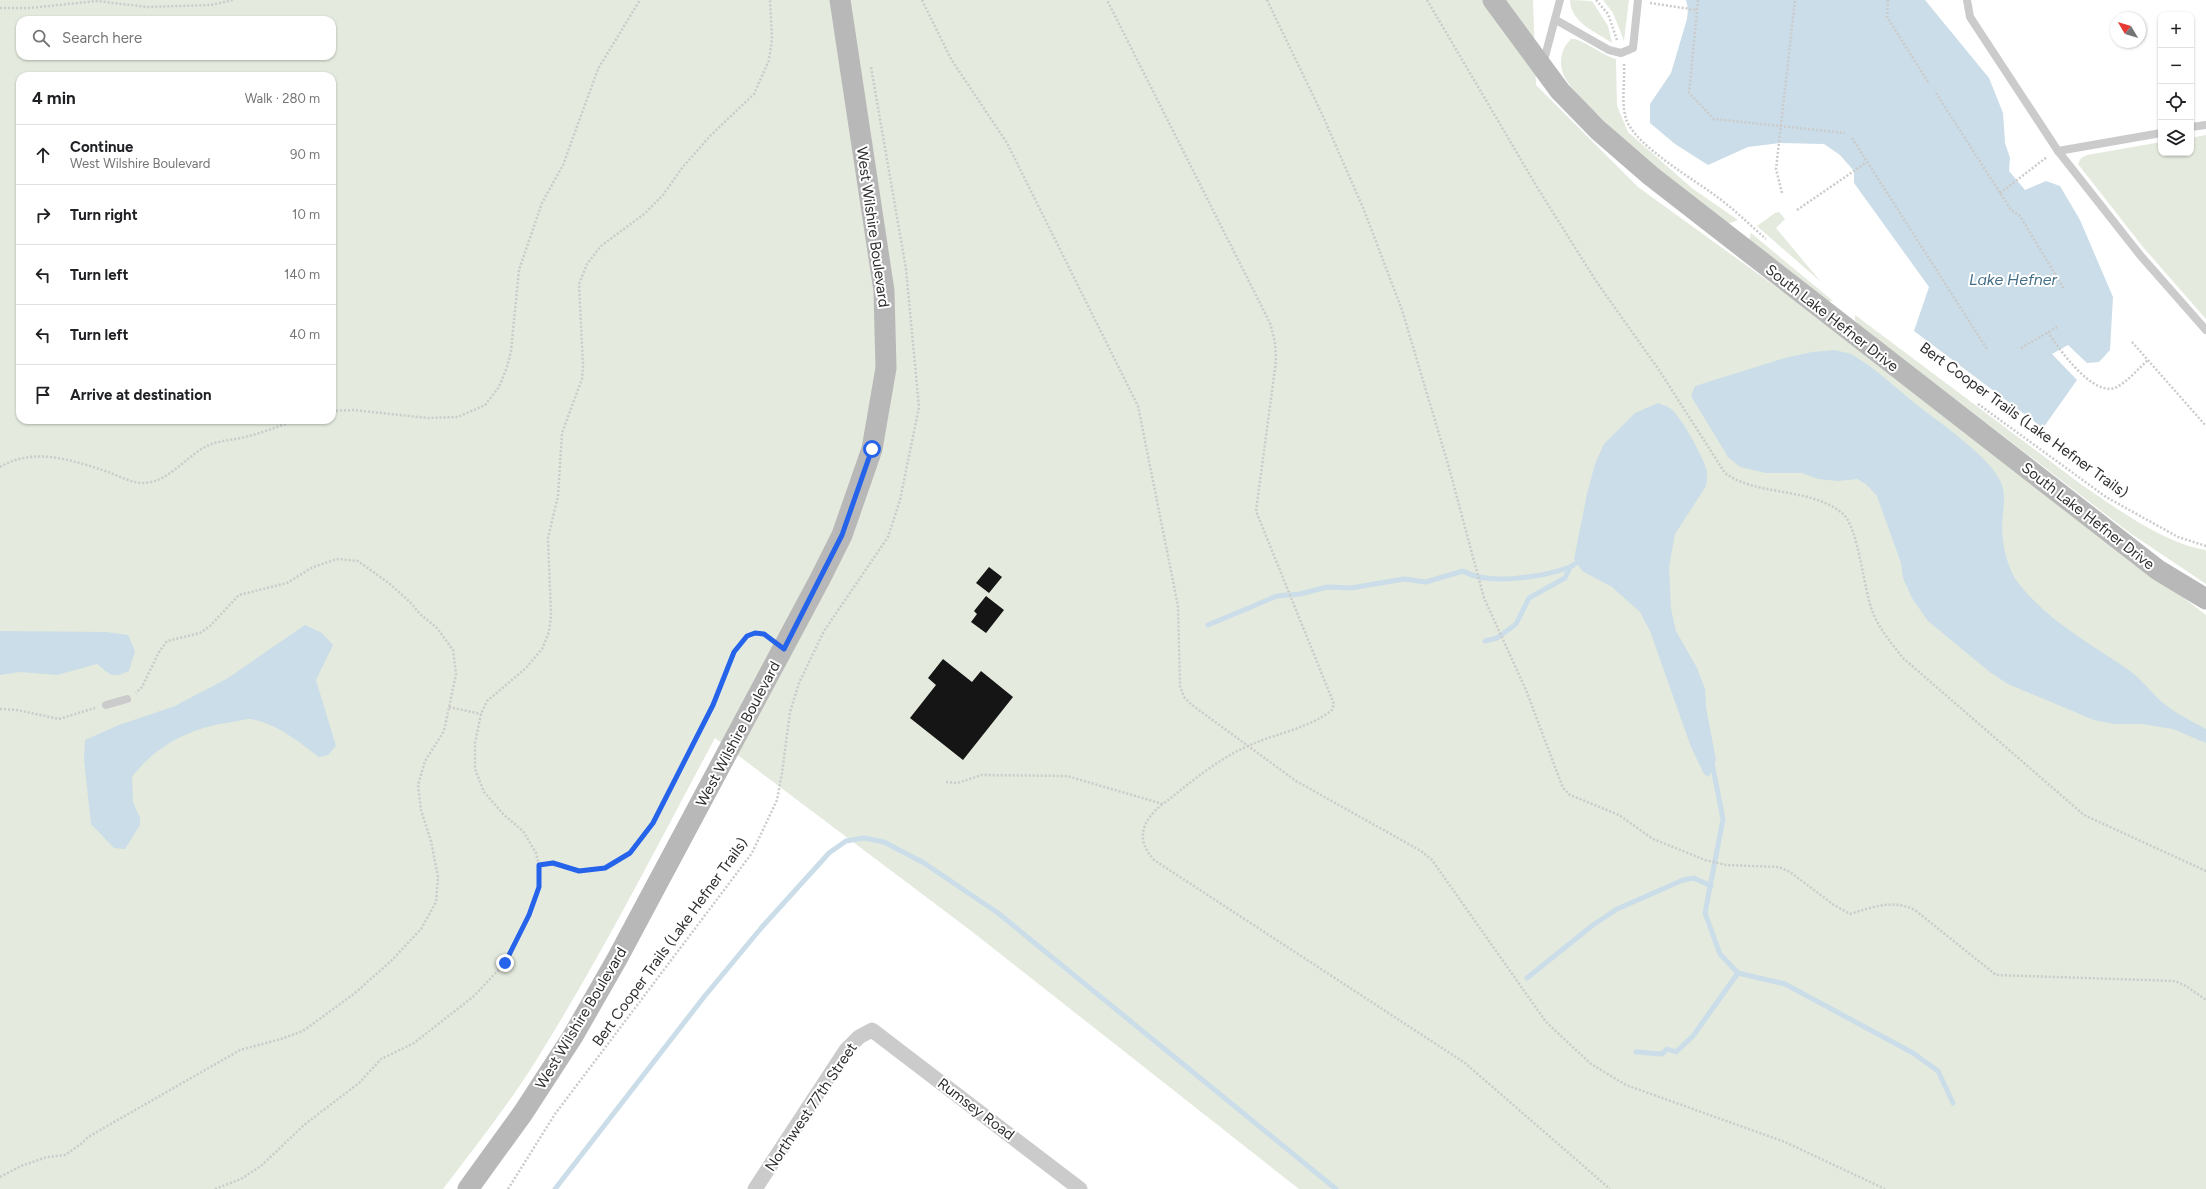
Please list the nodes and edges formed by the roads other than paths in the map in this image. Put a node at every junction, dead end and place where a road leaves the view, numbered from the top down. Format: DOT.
graph roads {
  1 [pos="840,0"];
  2 [pos="1493,0"];
  3 [pos="1560,0"];
  4 [pos="1638,0"];
  5 [pos="1967,0"];
  6 [pos="1556,20"];
  7 [pos="1542,68"];
  8 [pos="2206,125"];
  9 [pos="2194,127"];
  10 [pos="2158,134"];
  11 [pos="2058,151"];
  12 [pos="2206,330"];
  13 [pos="2206,599"];
  14 [pos="127,699"];
  15 [pos="106,705"];
  16 [pos="872,1030"];
  17 [pos="468,1189"];
  18 [pos="755,1189"];
  19 [pos="1080,1189"];
  1 -- 17 [label="street, West Wilshire Boulevard"];
  2 -- 7 [label="street, South Lake Hefner Drive"];
  3 -- 6 [label="lane"];
  4 -- 6 [label="lane"];
  5 -- 11 [label="lane"];
  6 -- 7 [label="lane"];
  7 -- 13 [label="street, South Lake Hefner Drive"];
  8 -- 9 [label="lane"];
  10 -- 11 [label="lane"];
  11 -- 12 [label="lane"];
  14 -- 15 [label="lane"];
  16 -- 18 [label="street, Northwest 77th Street"];
  16 -- 19 [label="street, Rumsey Road"];
}
